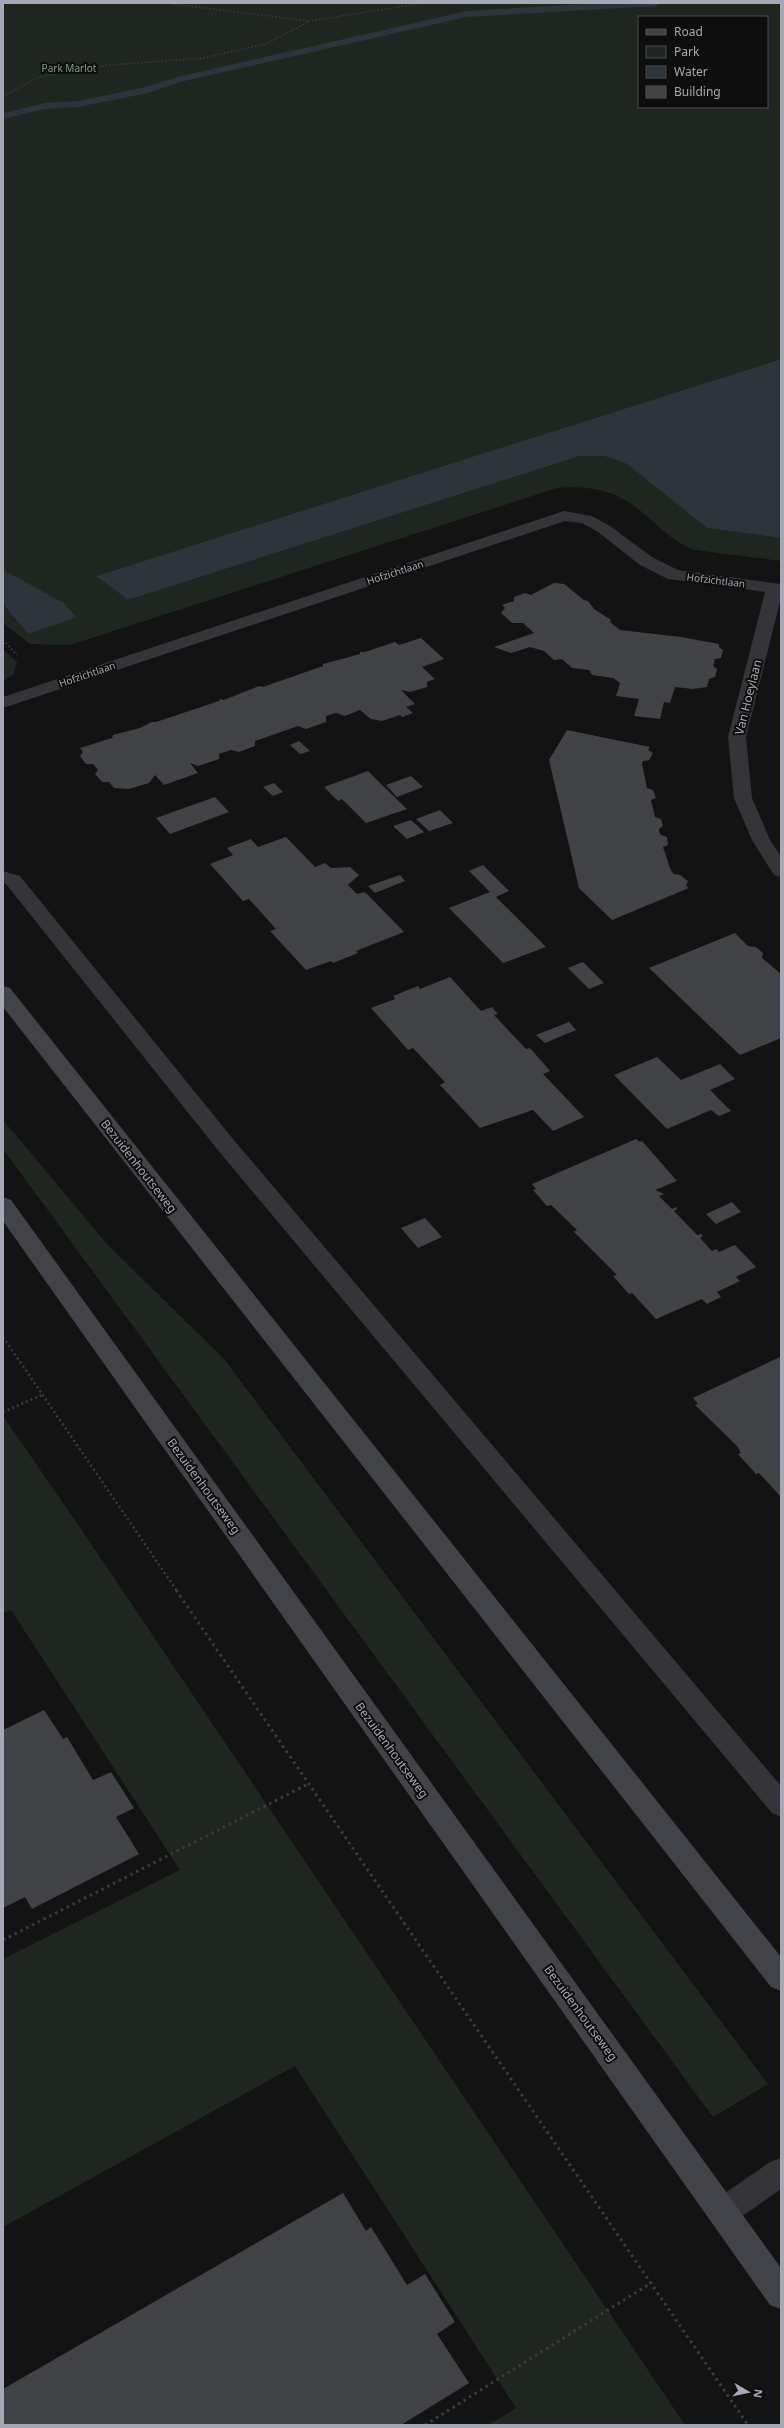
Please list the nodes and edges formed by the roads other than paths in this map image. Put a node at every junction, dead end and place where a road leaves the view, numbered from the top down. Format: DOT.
graph roads {
  1 [pos="778,588"];
  2 [pos="3,703"];
  3 [pos="781,871"];
  4 [pos="3,877"];
  5 [pos="3,993"];
  6 [pos="3,1205"];
  7 [pos="781,1806"];
  8 [pos="781,1978"];
  9 [pos="781,2172"];
  10 [pos="723,2212"];
  11 [pos="781,2294"];
  1 -- 2 [label="street, Hofzichtlaan"];
  1 -- 3 [label="street, Van Hoeylaan"];
  4 -- 7 [label="street"];
  5 -- 8 [label="main road, Bezuidenhoutseweg"];
  6 -- 10 [label="main road, Bezuidenhoutseweg"];
  9 -- 10 [label="street"];
  10 -- 11 [label="main road, Bezuidenhoutseweg"];
}
